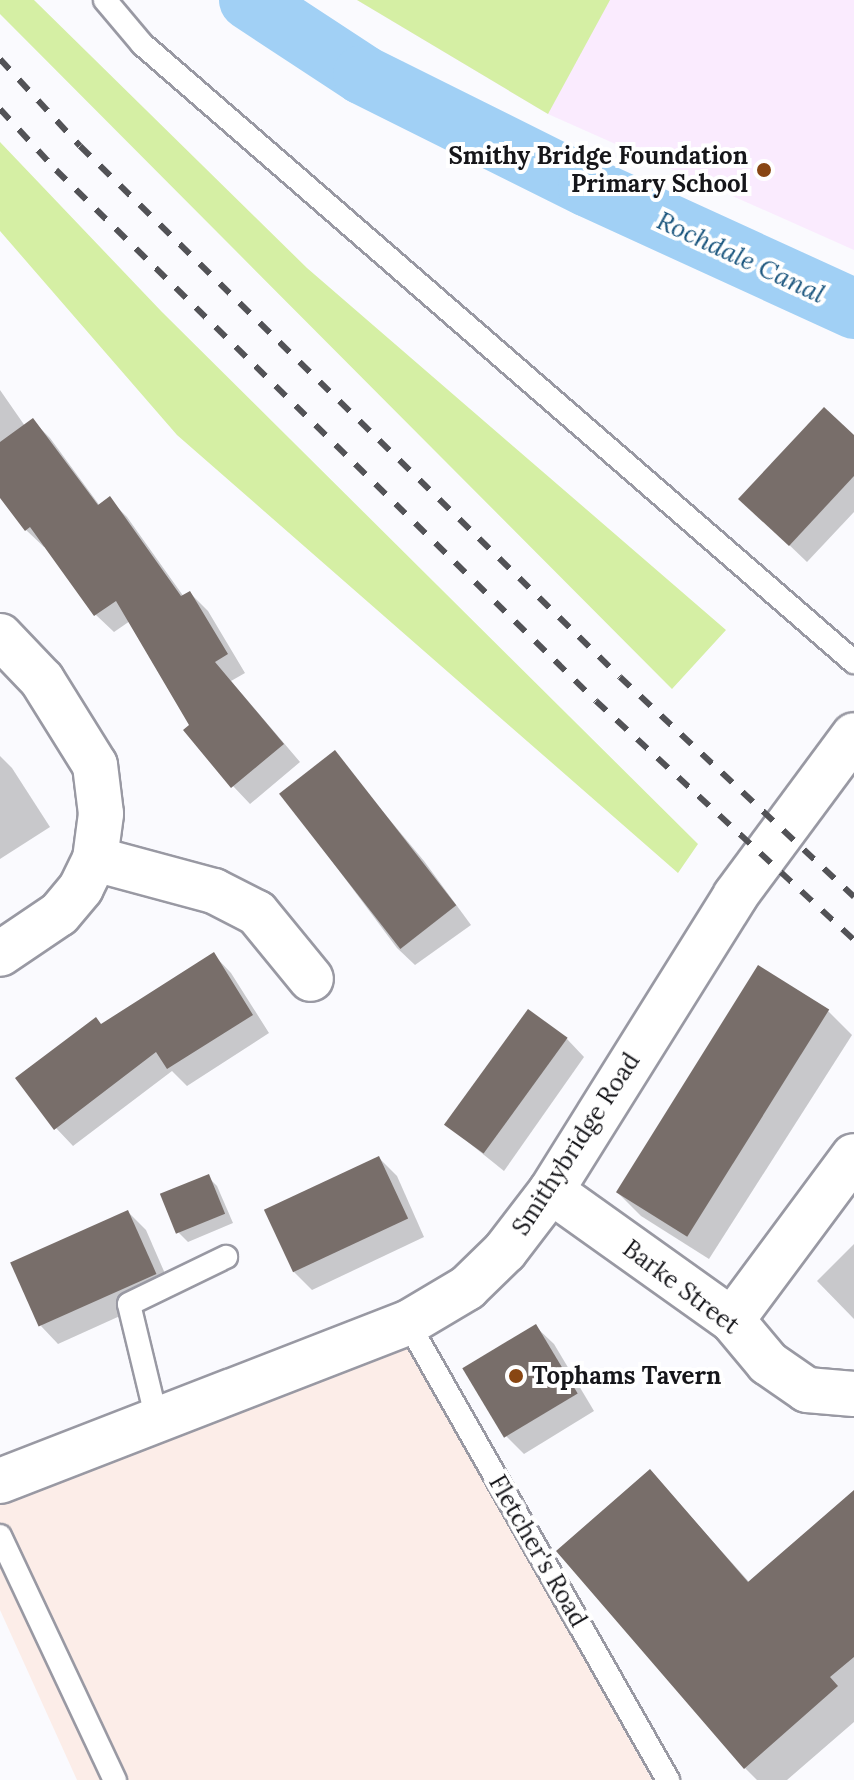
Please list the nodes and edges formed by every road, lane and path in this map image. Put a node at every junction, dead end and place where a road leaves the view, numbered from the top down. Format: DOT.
graph roads {
  1 [pos="105,0"];
  2 [pos="0,636"];
  3 [pos="854,662"];
  4 [pos="854,735"];
  5 [pos="95,859"];
  6 [pos="0,954"];
  7 [pos="311,979"];
  8 [pos="854,1156"];
  9 [pos="551,1191"];
  10 [pos="226,1257"];
  11 [pos="732,1320"];
  12 [pos="408,1323"];
  13 [pos="854,1394"];
  14 [pos="157,1420"];
  15 [pos="0,1481"];
  16 [pos="0,1536"];
  17 [pos="115,1780"];
  18 [pos="668,1780"];
  1 -- 3 [label="lane"];
  2 -- 5 [label="street"];
  4 -- 9 [label="street, Smithybridge Road"];
  5 -- 6 [label="street"];
  5 -- 7 [label="street"];
  8 -- 11 [label="street"];
  9 -- 11 [label="street, Barke Street"];
  9 -- 12 [label="street, Smithybridge Road"];
  10 -- 14 [label="lane"];
  11 -- 13 [label="street, Barke Street"];
  12 -- 14 [label="street, Smithybridge Road"];
  12 -- 18 [label="lane, Fletcher's Road"];
  14 -- 15 [label="street, Smithybridge Road"];
  16 -- 17 [label="lane"];
}
